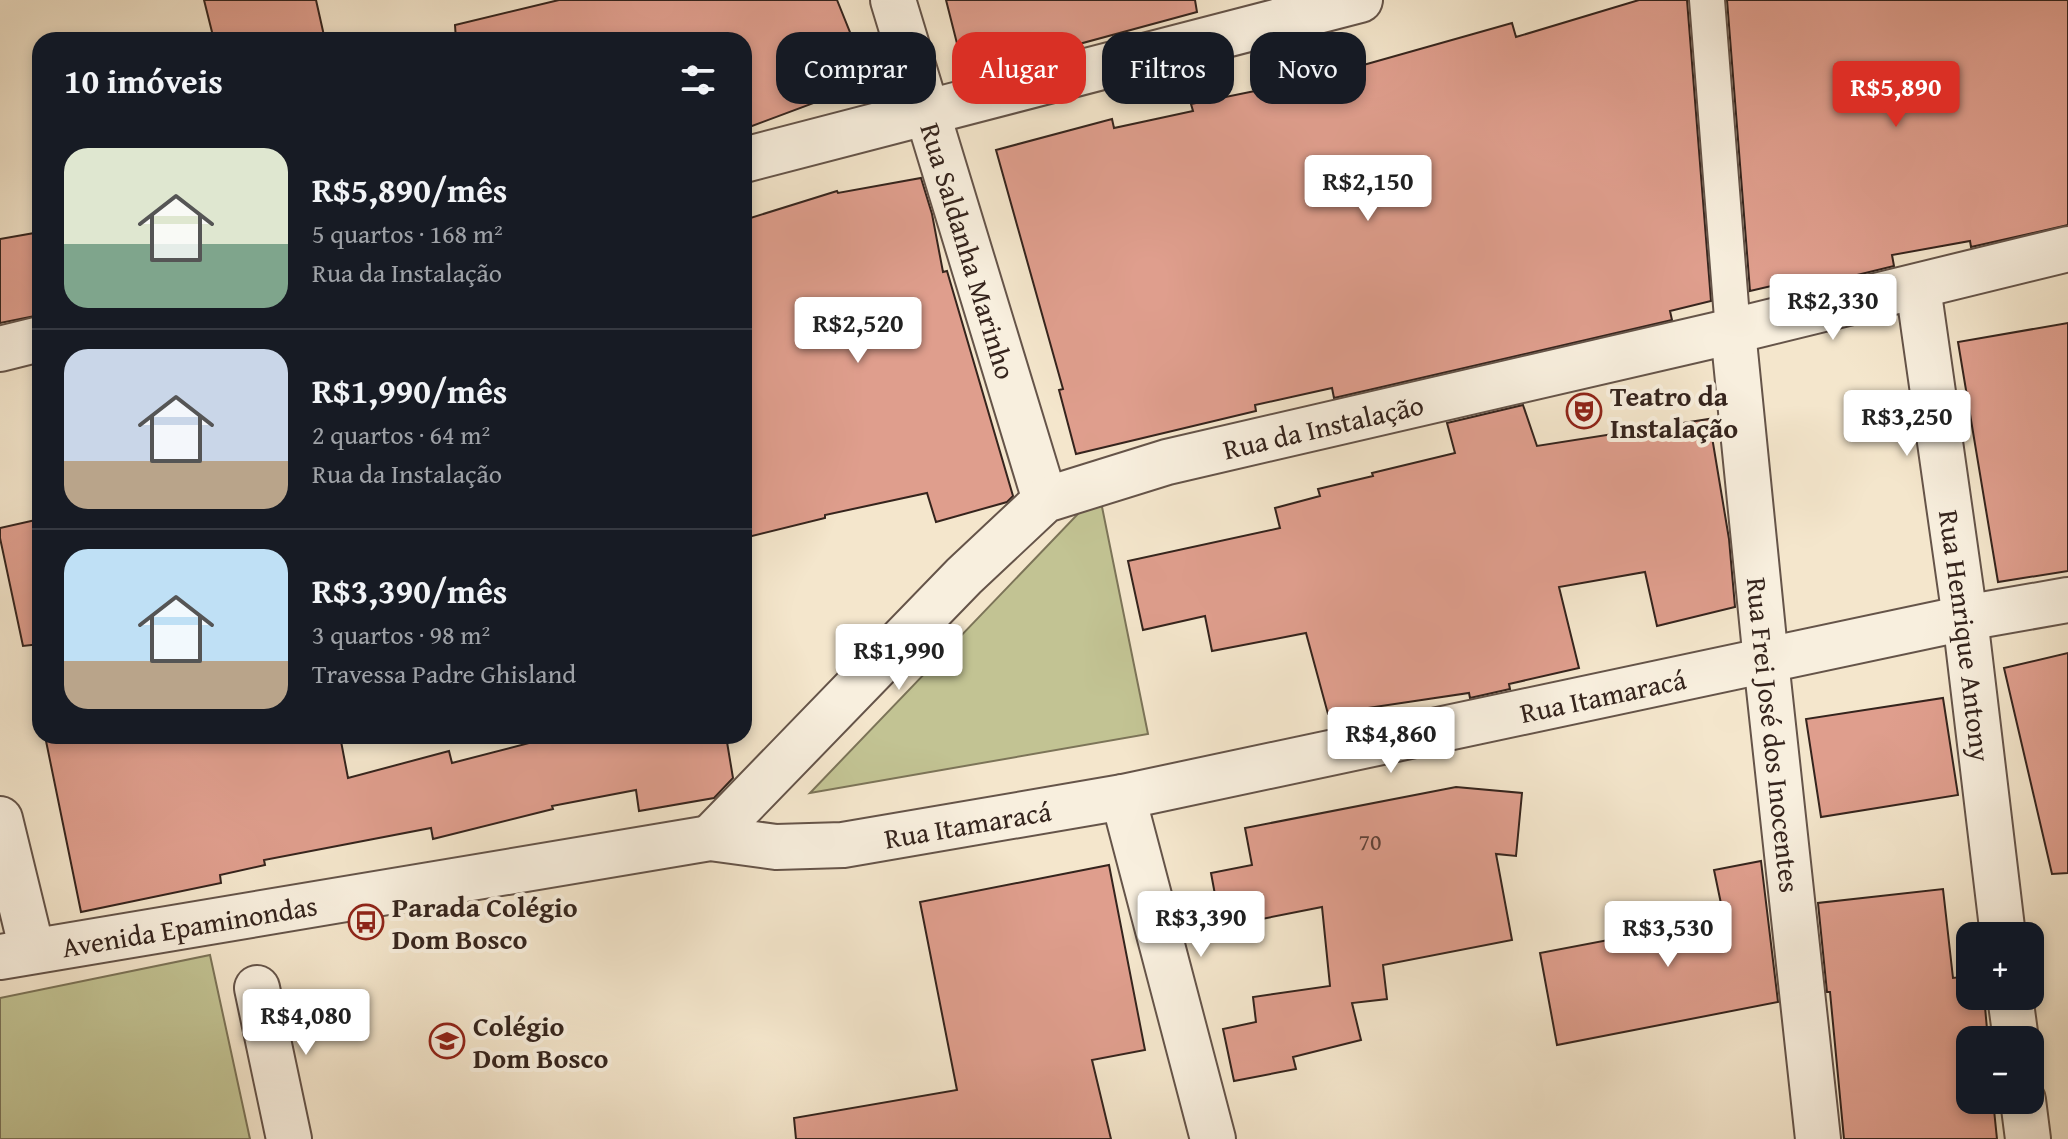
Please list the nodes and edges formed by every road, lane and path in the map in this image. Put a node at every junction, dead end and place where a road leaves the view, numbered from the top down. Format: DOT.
graph roads {
  1 [pos="893,0"];
  2 [pos="1360,0"];
  3 [pos="1707,0"];
  4 [pos="927,114"];
  5 [pos="752,158"];
  6 [pos="2068,249"];
  7 [pos="1918,287"];
  8 [pos="1733,331"];
  9 [pos="32,341"];
  10 [pos="0,349"];
  11 [pos="1045,500"];
  12 [pos="2068,600"];
  13 [pos="1965,618"];
  14 [pos="1766,661"];
  15 [pos="1123,797"];
  16 [pos="0,819"];
  17 [pos="710,838"];
  18 [pos="2001,922"];
  19 [pos="16,953"];
  20 [pos="257,988"];
  21 [pos="2025,1114"];
  22 [pos="289,1139"];
  23 [pos="1213,1139"];
  24 [pos="1818,1139"];
  25 [pos="2028,1139"];
  1 -- 4 [label="street, Rua Saldanha Marinho"];
  2 -- 4 [label="street"];
  3 -- 8 [label="street"];
  4 -- 5 [label="street"];
  4 -- 11 [label="street, Rua Saldanha Marinho"];
  6 -- 7 [label="street, Rua da Instalação"];
  7 -- 8 [label="street, Rua da Instalação"];
  7 -- 13 [label="street, Rua Henrique Antony"];
  8 -- 11 [label="street, Rua da Instalação"];
  8 -- 14 [label="street, Rua Frei José dos Inocentes"];
  9 -- 10 [label="street"];
  11 -- 17 [label="street, Rua da Instalação"];
  12 -- 13 [label="street, Rua Itamaracá"];
  13 -- 14 [label="street, Rua Itamaracá"];
  13 -- 18 [label="street, Rua Henrique Antony"];
  14 -- 15 [label="street, Rua Itamaracá"];
  14 -- 24 [label="street, Rua Frei José dos Inocentes"];
  15 -- 17 [label="street, Rua Itamaracá"];
  15 -- 23 [label="street"];
  16 -- 19 [label="street"];
  17 -- 19 [label="street, Avenida Epaminondas"];
  20 -- 22 [label="street"];
  21 -- 25 [label="street"];
}
